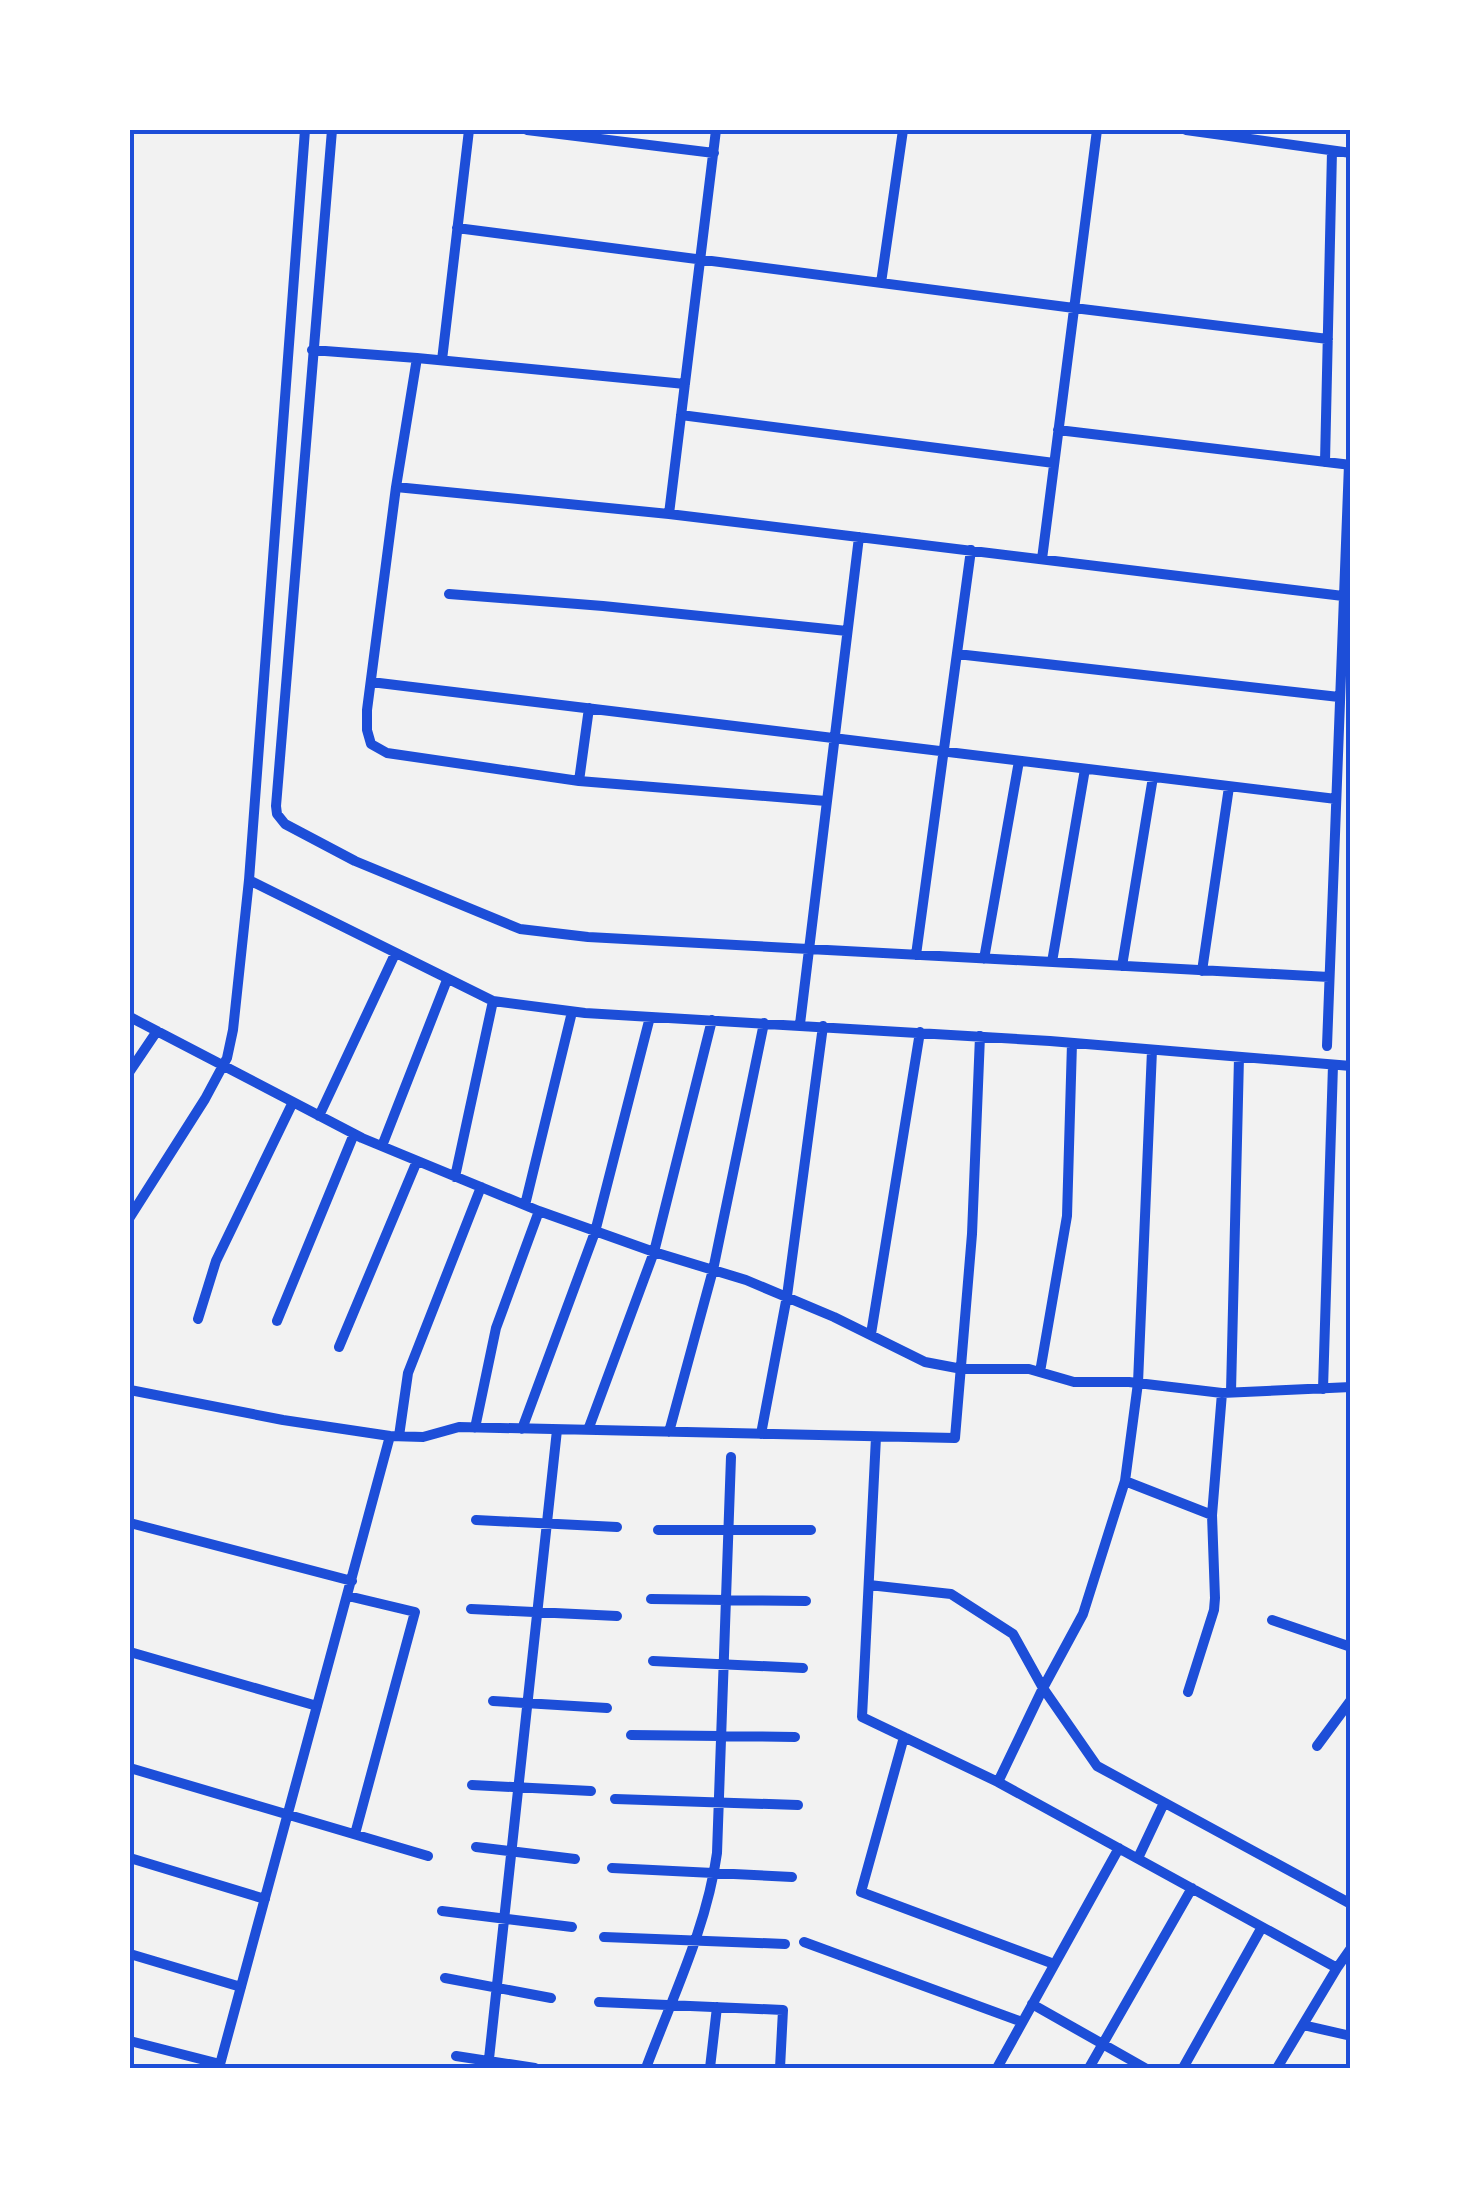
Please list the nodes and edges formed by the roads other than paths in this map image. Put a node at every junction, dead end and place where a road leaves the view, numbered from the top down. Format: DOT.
graph roads {
  1 [pos="304,130"];
  2 [pos="332,130"];
  3 [pos="469,130"];
  4 [pos="527,130"];
  5 [pos="716,130"];
  6 [pos="903,130"];
  7 [pos="1097,130"];
  8 [pos="1186,130"];
  9 [pos="1332,151"];
  10 [pos="714,153"];
  11 [pos="1351,153"];
  12 [pos="457,228"];
  13 [pos="701,260"];
  14 [pos="882,283"];
  15 [pos="1074,308"];
  16 [pos="1328,338"];
  17 [pos="312,350"];
  18 [pos="418,358"];
  19 [pos="442,360"];
  20 [pos="685,384"];
  21 [pos="681,414"];
  22 [pos="1058,430"];
  23 [pos="1325,462"];
  24 [pos="1054,463"];
  25 [pos="1350,465"];
  26 [pos="396,486"];
  27 [pos="669,514"];
  28 [pos="859,537"];
  29 [pos="972,550"];
  30 [pos="1042,559"];
  31 [pos="449,594"];
  32 [pos="1343,596"];
  33 [pos="847,631"];
  34 [pos="957,654"];
  35 [pos="371,682"];
  36 [pos="1340,697"];
  37 [pos="590,708"];
  38 [pos="834,739"];
  39 [pos="944,752"];
  40 [pos="1019,761"];
  41 [pos="1085,768"];
  42 [pos="1337,770"];
  43 [pos="1351,772"];
  44 [pos="1152,777"];
  45 [pos="579,781"];
  46 [pos="1230,786"];
  47 [pos="826,800"];
  48 [pos="1336,800"];
  49 [pos="248,880"];
  50 [pos="808,949"];
  51 [pos="395,954"];
  52 [pos="916,955"];
  53 [pos="984,958"];
  54 [pos="1052,962"];
  55 [pos="1122,966"];
  56 [pos="1202,971"];
  57 [pos="1329,978"];
  58 [pos="448,980"];
  59 [pos="493,1002"];
  60 [pos="572,1012"];
  61 [pos="650,1016"];
  62 [pos="130,1017"];
  63 [pos="712,1020"];
  64 [pos="764,1022"];
  65 [pos="800,1024"];
  66 [pos="823,1026"];
  67 [pos="156,1031"];
  68 [pos="920,1032"];
  69 [pos="980,1036"];
  70 [pos="1072,1043"];
  71 [pos="1327,1046"];
  72 [pos="1152,1050"];
  73 [pos="1239,1057"];
  74 [pos="1333,1065"];
  75 [pos="222,1066"];
  76 [pos="1351,1066"];
  77 [pos="130,1071"];
  78 [pos="293,1102"];
  79 [pos="319,1116"];
  80 [pos="354,1134"];
  81 [pos="382,1146"];
  82 [pos="417,1161"];
  83 [pos="455,1176"];
  84 [pos="481,1188"];
  85 [pos="525,1206"];
  86 [pos="539,1212"];
  87 [pos="130,1216"];
  88 [pos="596,1232"];
  89 [pos="654,1252"];
  90 [pos="713,1270"];
  91 [pos="787,1296"];
  92 [pos="198,1319"];
  93 [pos="277,1321"];
  94 [pos="870,1334"];
  95 [pos="340,1347"];
  96 [pos="962,1369"];
  97 [pos="1040,1372"];
  98 [pos="1138,1383"];
  99 [pos="1351,1387"];
  100 [pos="1323,1389"];
  101 [pos="130,1390"];
  102 [pos="1226,1392"];
  103 [pos="475,1428"];
  104 [pos="522,1429"];
  105 [pos="558,1430"];
  106 [pos="588,1430"];
  107 [pos="670,1432"];
  108 [pos="761,1434"];
  109 [pos="394,1436"];
  110 [pos="876,1437"];
  111 [pos="731,1457"];
  112 [pos="1125,1482"];
  113 [pos="1212,1514"];
  114 [pos="476,1520"];
  115 [pos="130,1523"];
  116 [pos="547,1524"];
  117 [pos="617,1527"];
  118 [pos="658,1530"];
  119 [pos="728,1530"];
  120 [pos="812,1530"];
  121 [pos="352,1582"];
  122 [pos="869,1585"];
  123 [pos="348,1596"];
  124 [pos="652,1599"];
  125 [pos="726,1600"];
  126 [pos="806,1600"];
  127 [pos="470,1609"];
  128 [pos="538,1612"];
  129 [pos="617,1616"];
  130 [pos="1272,1620"];
  131 [pos="1351,1647"];
  132 [pos="130,1652"];
  133 [pos="653,1661"];
  134 [pos="724,1664"];
  135 [pos="803,1668"];
  136 [pos="1043,1688"];
  137 [pos="1188,1692"];
  138 [pos="1351,1700"];
  139 [pos="493,1701"];
  140 [pos="528,1703"];
  141 [pos="318,1706"];
  142 [pos="607,1708"];
  143 [pos="630,1734"];
  144 [pos="721,1736"];
  145 [pos="904,1737"];
  146 [pos="795,1738"];
  147 [pos="1317,1746"];
  148 [pos="130,1768"];
  149 [pos="998,1782"];
  150 [pos="472,1784"];
  151 [pos="518,1787"];
  152 [pos="591,1791"];
  153 [pos="616,1799"];
  154 [pos="719,1802"];
  155 [pos="1164,1803"];
  156 [pos="798,1805"];
  157 [pos="288,1813"];
  158 [pos="356,1834"];
  159 [pos="476,1848"];
  160 [pos="1119,1848"];
  161 [pos="511,1852"];
  162 [pos="428,1856"];
  163 [pos="130,1858"];
  164 [pos="1138,1858"];
  165 [pos="575,1859"];
  166 [pos="612,1868"];
  167 [pos="714,1873"];
  168 [pos="792,1877"];
  169 [pos="1192,1888"];
  170 [pos="265,1898"];
  171 [pos="1351,1904"];
  172 [pos="442,1911"];
  173 [pos="504,1918"];
  174 [pos="572,1927"];
  175 [pos="1262,1927"];
  176 [pos="604,1937"];
  177 [pos="694,1940"];
  178 [pos="804,1942"];
  179 [pos="785,1944"];
  180 [pos="1351,1948"];
  181 [pos="130,1954"];
  182 [pos="1054,1964"];
  183 [pos="1336,1968"];
  184 [pos="444,1978"];
  185 [pos="241,1987"];
  186 [pos="496,1988"];
  187 [pos="551,1998"];
  188 [pos="599,2002"];
  189 [pos="1032,2004"];
  190 [pos="670,2005"];
  191 [pos="717,2008"];
  192 [pos="1022,2022"];
  193 [pos="1302,2025"];
  194 [pos="1351,2036"];
  195 [pos="130,2041"];
  196 [pos="1103,2043"];
  197 [pos="456,2056"];
  198 [pos="488,2064"];
  199 [pos="219,2066"];
  200 [pos="535,2068"];
  201 [pos="646,2068"];
  202 [pos="710,2068"];
  203 [pos="780,2068"];
  204 [pos="997,2068"];
  205 [pos="1089,2068"];
  206 [pos="1146,2068"];
  207 [pos="1184,2068"];
  208 [pos="1277,2068"];
  1 -- 49 [label="street"];
  2 -- 17 [label="street"];
  3 -- 12 [label="street"];
  4 -- 10 [label="street"];
  5 -- 10 [label="street"];
  6 -- 14 [label="street"];
  7 -- 15 [label="street"];
  8 -- 9 [label="street"];
  9 -- 11 [label="street"];
  9 -- 16 [label="street"];
  10 -- 13 [label="street"];
  12 -- 13 [label="street"];
  12 -- 19 [label="street"];
  13 -- 14 [label="street"];
  13 -- 20 [label="street"];
  14 -- 15 [label="street"];
  15 -- 16 [label="street"];
  15 -- 22 [label="street"];
  16 -- 23 [label="street"];
  17 -- 18 [label="street"];
  17 -- 50 [label="street"];
  18 -- 19 [label="street"];
  18 -- 26 [label="street"];
  19 -- 20 [label="street"];
  20 -- 21 [label="street"];
  21 -- 24 [label="street"];
  21 -- 27 [label="street"];
  22 -- 23 [label="street"];
  22 -- 24 [label="street"];
  23 -- 25 [label="street"];
  24 -- 30 [label="street"];
  25 -- 32 [label="street"];
  26 -- 27 [label="street"];
  26 -- 35 [label="street"];
  27 -- 28 [label="street"];
  28 -- 29 [label="street"];
  28 -- 33 [label="street"];
  29 -- 30 [label="street"];
  29 -- 34 [label="street"];
  30 -- 32 [label="street"];
  31 -- 33 [label="street"];
  32 -- 36 [label="street"];
  33 -- 38 [label="street"];
  34 -- 36 [label="street"];
  34 -- 39 [label="street"];
  35 -- 37 [label="street"];
  35 -- 45 [label="street"];
  36 -- 42 [label="street"];
  37 -- 38 [label="street"];
  37 -- 45 [label="street"];
  38 -- 39 [label="street"];
  38 -- 47 [label="street"];
  39 -- 40 [label="street"];
  39 -- 52 [label="street"];
  40 -- 41 [label="street"];
  40 -- 53 [label="street"];
  41 -- 44 [label="street"];
  41 -- 54 [label="street"];
  42 -- 43 [label="street"];
  42 -- 48 [label="street"];
  44 -- 46 [label="street"];
  44 -- 55 [label="street"];
  45 -- 47 [label="street"];
  46 -- 48 [label="street"];
  46 -- 56 [label="street"];
  47 -- 50 [label="street"];
  48 -- 57 [label="street"];
  49 -- 51 [label="street"];
  49 -- 75 [label="street"];
  50 -- 52 [label="street"];
  50 -- 65 [label="street"];
  51 -- 58 [label="street"];
  51 -- 79 [label="street"];
  52 -- 53 [label="street"];
  53 -- 54 [label="street"];
  54 -- 55 [label="street"];
  55 -- 56 [label="street"];
  56 -- 57 [label="street"];
  57 -- 71 [label="street"];
  58 -- 59 [label="street"];
  58 -- 81 [label="street"];
  59 -- 60 [label="street"];
  59 -- 83 [label="street"];
  60 -- 61 [label="street"];
  60 -- 85 [label="street"];
  61 -- 63 [label="street"];
  61 -- 88 [label="street"];
  62 -- 67 [label="street"];
  63 -- 64 [label="street"];
  63 -- 89 [label="street"];
  64 -- 65 [label="street"];
  64 -- 90 [label="street"];
  65 -- 66 [label="street"];
  66 -- 68 [label="street"];
  66 -- 91 [label="street"];
  67 -- 75 [label="street"];
  67 -- 77 [label="street"];
  68 -- 69 [label="street"];
  68 -- 94 [label="street"];
  69 -- 70 [label="street"];
  69 -- 96 [label="street"];
  70 -- 72 [label="street"];
  70 -- 97 [label="street"];
  72 -- 73 [label="street"];
  72 -- 98 [label="street"];
  73 -- 74 [label="street"];
  73 -- 102 [label="street"];
  74 -- 76 [label="street"];
  74 -- 100 [label="street"];
  75 -- 78 [label="street"];
  75 -- 87 [label="street"];
  78 -- 79 [label="street"];
  78 -- 92 [label="street"];
  79 -- 80 [label="street"];
  80 -- 81 [label="street"];
  80 -- 93 [label="street"];
  81 -- 82 [label="street"];
  82 -- 83 [label="street"];
  82 -- 95 [label="street"];
  83 -- 84 [label="street"];
  84 -- 85 [label="street"];
  84 -- 109 [label="street"];
  85 -- 86 [label="street"];
  86 -- 88 [label="street"];
  86 -- 103 [label="street"];
  88 -- 89 [label="street"];
  88 -- 104 [label="street"];
  89 -- 90 [label="street"];
  89 -- 106 [label="street"];
  90 -- 91 [label="street"];
  90 -- 107 [label="street"];
  91 -- 94 [label="street"];
  91 -- 108 [label="street"];
  94 -- 96 [label="street"];
  96 -- 97 [label="street"];
  96 -- 110 [label="street"];
  97 -- 98 [label="street"];
  98 -- 102 [label="street"];
  98 -- 112 [label="street"];
  99 -- 100 [label="street"];
  100 -- 102 [label="street"];
  101 -- 109 [label="street"];
  102 -- 113 [label="street"];
  103 -- 104 [label="street"];
  103 -- 109 [label="street"];
  104 -- 105 [label="street"];
  105 -- 106 [label="street"];
  105 -- 116 [label="street"];
  106 -- 107 [label="street"];
  107 -- 108 [label="street"];
  108 -- 110 [label="street"];
  109 -- 121 [label="street"];
  110 -- 122 [label="street"];
  111 -- 119 [label="street"];
  112 -- 113 [label="street"];
  112 -- 136 [label="street"];
  113 -- 137 [label="street"];
  114 -- 116 [label="street"];
  115 -- 121 [label="street"];
  116 -- 117 [label="street"];
  116 -- 128 [label="street"];
  118 -- 119 [label="street"];
  119 -- 120 [label="street"];
  119 -- 125 [label="street"];
  121 -- 123 [label="street"];
  122 -- 136 [label="street"];
  122 -- 145 [label="street"];
  123 -- 141 [label="street"];
  123 -- 158 [label="street"];
  124 -- 125 [label="street"];
  125 -- 126 [label="street"];
  125 -- 134 [label="street"];
  127 -- 128 [label="street"];
  128 -- 129 [label="street"];
  128 -- 140 [label="street"];
  130 -- 131 [label="street"];
  132 -- 141 [label="street"];
  133 -- 134 [label="street"];
  134 -- 135 [label="street"];
  134 -- 144 [label="street"];
  136 -- 149 [label="street"];
  136 -- 155 [label="street"];
  138 -- 147 [label="street"];
  139 -- 140 [label="street"];
  140 -- 142 [label="street"];
  140 -- 151 [label="street"];
  141 -- 157 [label="street"];
  143 -- 144 [label="street"];
  144 -- 146 [label="street"];
  144 -- 154 [label="street"];
  145 -- 149 [label="street"];
  145 -- 182 [label="street"];
  148 -- 157 [label="street"];
  149 -- 160 [label="street"];
  150 -- 151 [label="street"];
  151 -- 152 [label="street"];
  151 -- 161 [label="street"];
  153 -- 154 [label="street"];
  154 -- 156 [label="street"];
  154 -- 167 [label="street"];
  155 -- 164 [label="street"];
  155 -- 171 [label="street"];
  157 -- 158 [label="street"];
  157 -- 170 [label="street"];
  158 -- 162 [label="street"];
  159 -- 161 [label="street"];
  160 -- 164 [label="street"];
  160 -- 182 [label="street"];
  161 -- 165 [label="street"];
  161 -- 173 [label="street"];
  163 -- 170 [label="street"];
  164 -- 169 [label="street"];
  166 -- 167 [label="street"];
  167 -- 168 [label="street"];
  167 -- 177 [label="street"];
  169 -- 175 [label="street"];
  169 -- 196 [label="street"];
  170 -- 185 [label="street"];
  172 -- 173 [label="street"];
  173 -- 174 [label="street"];
  173 -- 186 [label="street"];
  175 -- 183 [label="street"];
  175 -- 207 [label="street"];
  176 -- 177 [label="street"];
  177 -- 179 [label="street"];
  177 -- 190 [label="street"];
  178 -- 192 [label="street"];
  180 -- 183 [label="street"];
  181 -- 185 [label="street"];
  182 -- 189 [label="street"];
  183 -- 193 [label="street"];
  184 -- 186 [label="street"];
  185 -- 199 [label="street"];
  186 -- 187 [label="street"];
  186 -- 198 [label="street"];
  188 -- 190 [label="street"];
  189 -- 192 [label="street"];
  189 -- 196 [label="street"];
  190 -- 191 [label="street"];
  190 -- 201 [label="street"];
  191 -- 202 [label="street"];
  191 -- 203 [label="street"];
  192 -- 204 [label="street"];
  193 -- 194 [label="street"];
  193 -- 208 [label="street"];
  195 -- 199 [label="street"];
  196 -- 205 [label="street"];
  196 -- 206 [label="street"];
  197 -- 198 [label="street"];
  198 -- 200 [label="street"];
}
